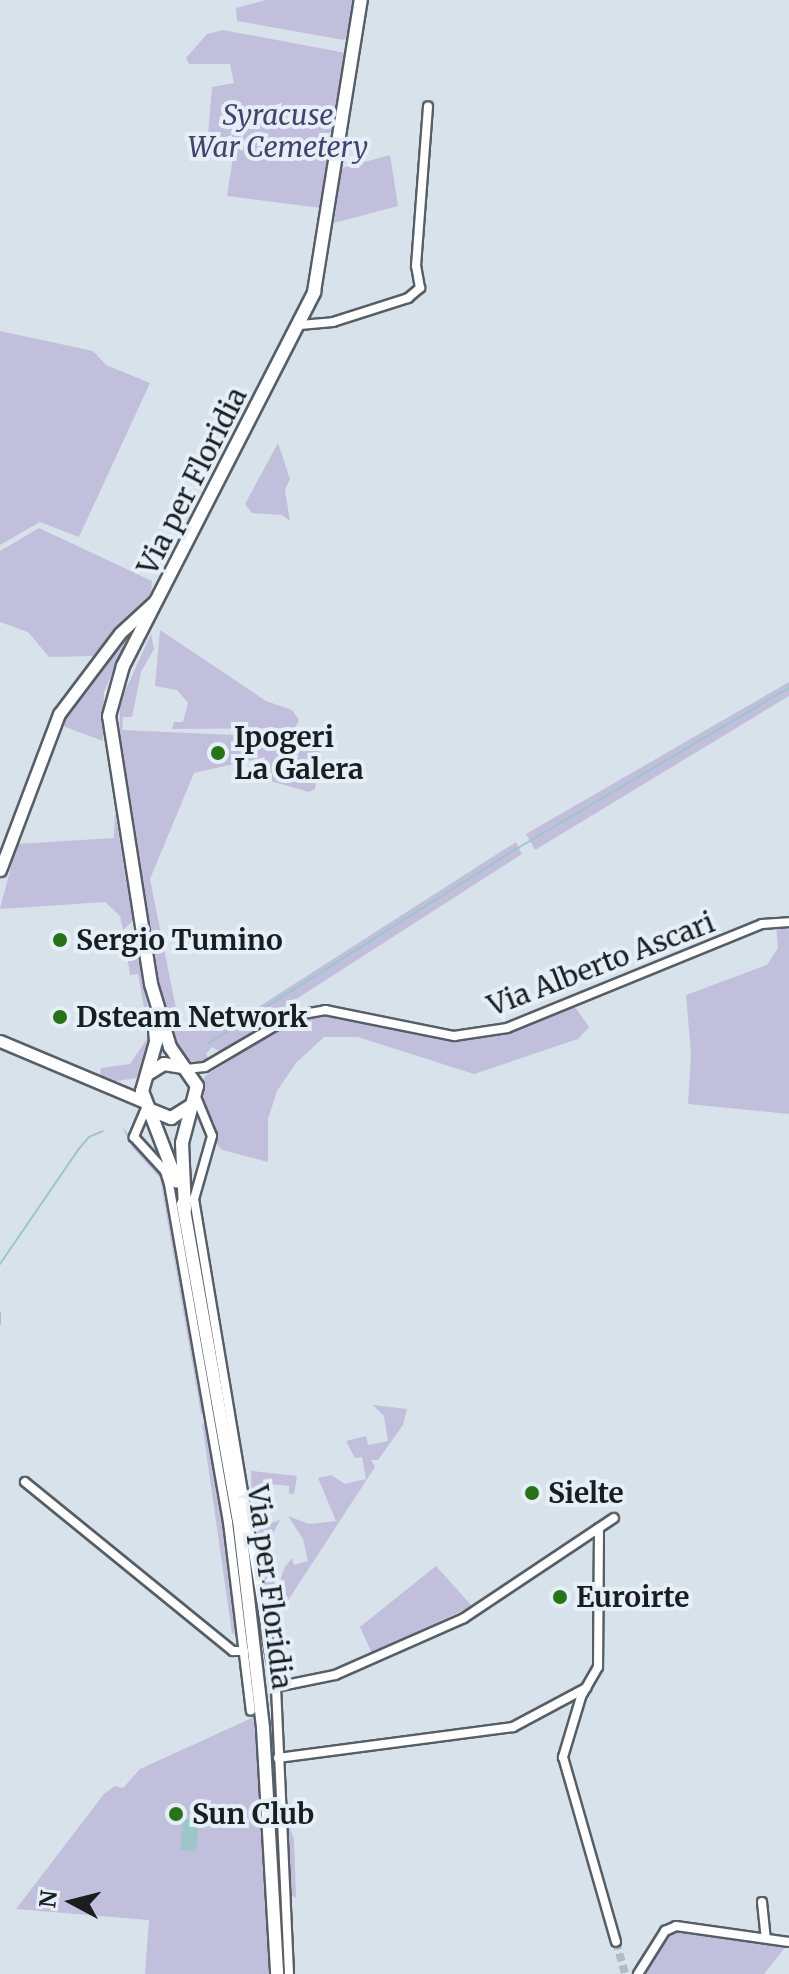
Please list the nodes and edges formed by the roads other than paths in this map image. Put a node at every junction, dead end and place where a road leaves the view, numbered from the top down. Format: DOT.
graph roads {
  1 [pos="361,0"];
  2 [pos="428,106"];
  3 [pos="300,325"];
  4 [pos="159,597"];
  5 [pos="0,870"];
  6 [pos="789,922"];
  7 [pos="151,984"];
  8 [pos="0,1041"];
  9 [pos="205,1067"];
  10 [pos="185,1068"];
  11 [pos="146,1077"];
  12 [pos="118,1088"];
  13 [pos="196,1095"];
  14 [pos="147,1106"];
  15 [pos="185,1116"];
  16 [pos="208,1122"];
  17 [pos="185,1209"];
  18 [pos="25,1482"];
  19 [pos="614,1518"];
  20 [pos="599,1528"];
  21 [pos="244,1651"];
  22 [pos="276,1687"];
  23 [pos="586,1688"];
  24 [pos="251,1711"];
  25 [pos="278,1758"];
  26 [pos="762,1902"];
  27 [pos="766,1938"];
  28 [pos="616,1942"];
  29 [pos="789,1942"];
  30 [pos="277,1974"];
  31 [pos="289,1974"];
  32 [pos="638,1974"];
  1 -- 3 [label="main road, Via per Floridia"];
  2 -- 3 [label="street"];
  3 -- 4 [label="main road, Via per Floridia"];
  4 -- 5 [label="main road"];
  4 -- 7 [label="main road, Via per Floridia"];
  6 -- 9 [label="street, Via Alberto Ascari"];
  7 -- 10 [label="main road"];
  7 -- 11 [label="main road"];
  8 -- 12 [label="main road"];
  9 -- 10 [label="street"];
  9 -- 13 [label="street"];
  10 -- 11 [label="main road"];
  10 -- 13 [label="main road"];
  11 -- 12 [label="main road"];
  11 -- 14 [label="main road"];
  12 -- 14 [label="main road"];
  13 -- 15 [label="main road"];
  13 -- 16 [label="street"];
  14 -- 15 [label="main road"];
  14 -- 17 [label="main road"];
  14 -- 21 [label="street"];
  15 -- 16 [label="street"];
  15 -- 17 [label="main road"];
  16 -- 22 [label="street"];
  17 -- 30 [label="main road, Via per Floridia"];
  18 -- 21 [label="street"];
  19 -- 20 [label="street"];
  20 -- 22 [label="street"];
  20 -- 23 [label="street"];
  21 -- 24 [label="street"];
  22 -- 25 [label="street"];
  23 -- 25 [label="street"];
  23 -- 28 [label="street"];
  25 -- 31 [label="street"];
  26 -- 27 [label="street"];
  27 -- 29 [label="street"];
  27 -- 32 [label="street"];
}
